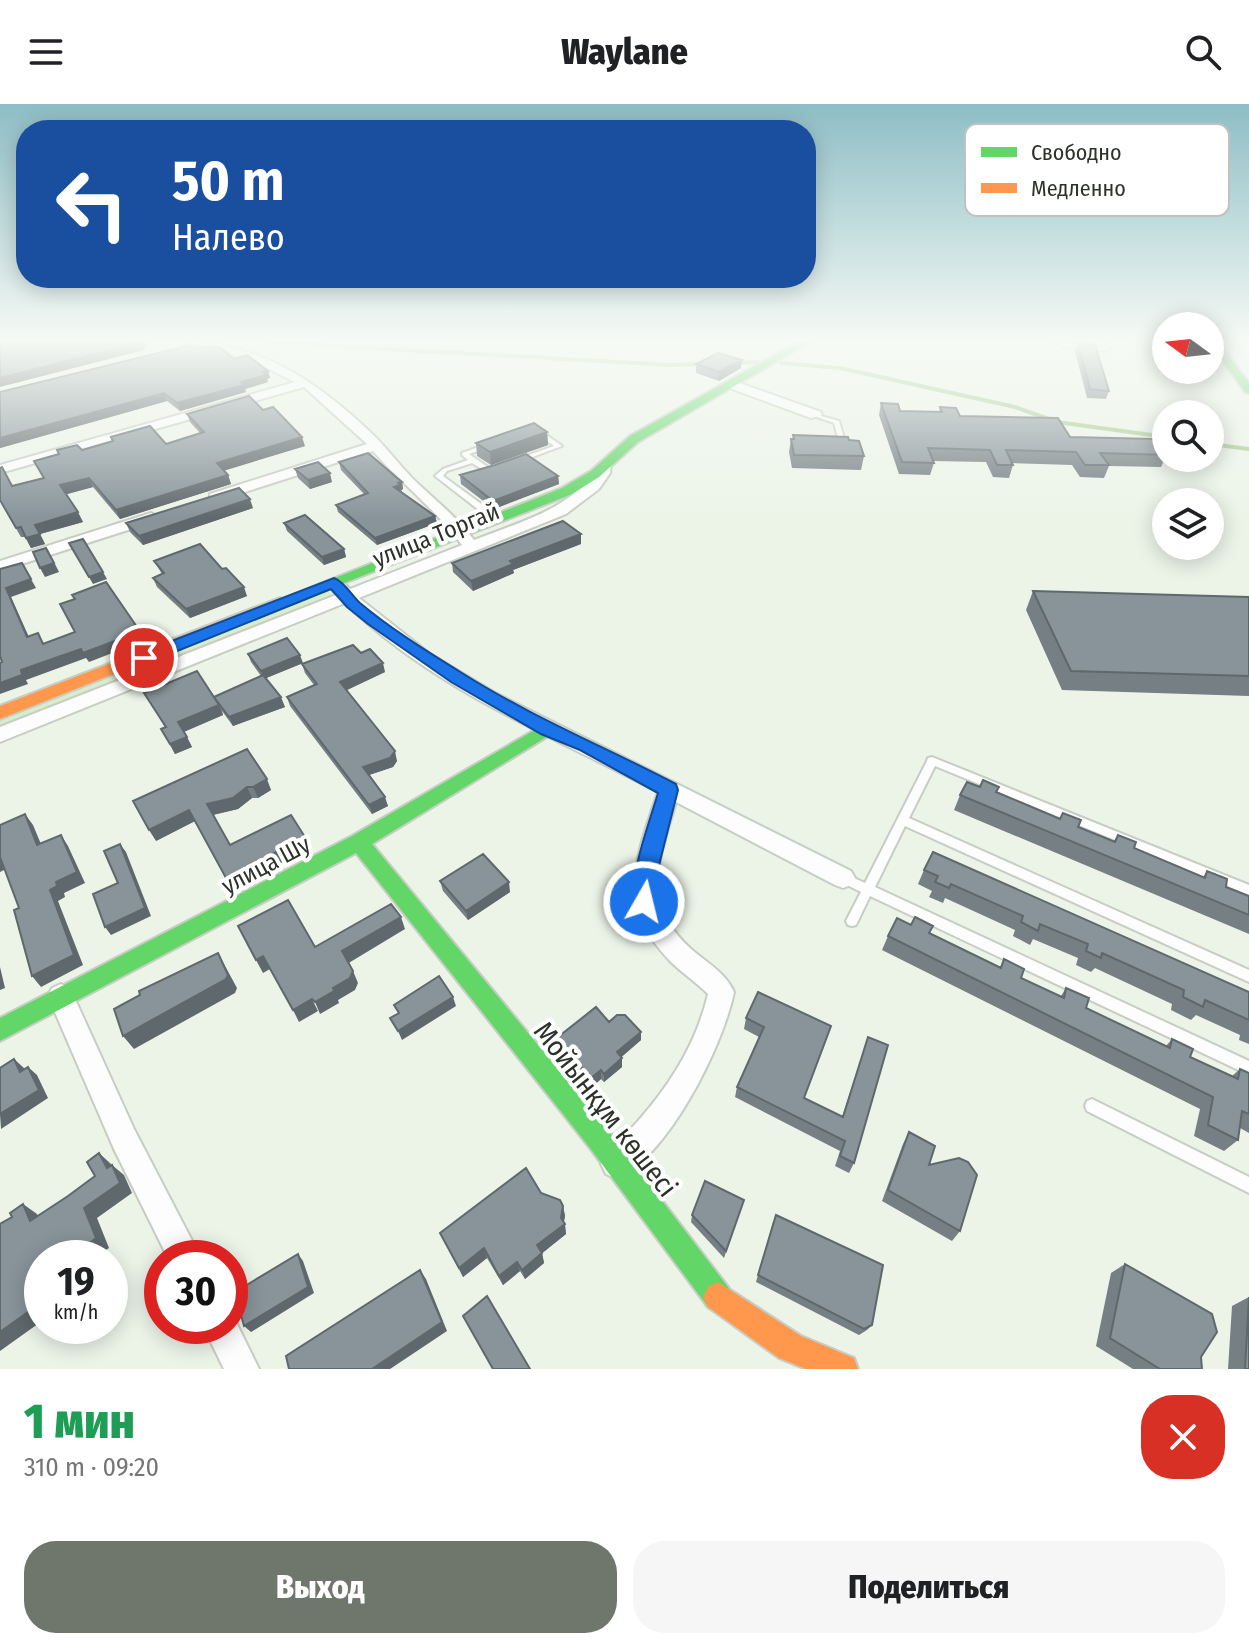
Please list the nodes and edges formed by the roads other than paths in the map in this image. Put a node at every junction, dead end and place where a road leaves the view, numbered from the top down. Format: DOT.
graph roads {
  1 [pos="242,401"];
  2 [pos="329,401"];
  3 [pos="701,401"];
  4 [pos="778,401"];
  5 [pos="816,415"];
  6 [pos="843,445"];
  7 [pos="376,446"];
  8 [pos="473,460"];
  9 [pos="606,465"];
  10 [pos="0,469"];
  11 [pos="195,503"];
  12 [pos="165,513"];
  13 [pos="496,519"];
  14 [pos="465,540"];
  15 [pos="0,566"];
  16 [pos="341,590"];
  17 [pos="0,713"];
  18 [pos="547,729"];
  19 [pos="0,735"];
  20 [pos="669,790"];
  21 [pos="904,821"];
  22 [pos="359,842"];
  23 [pos="843,878"];
  24 [pos="1249,890"];
  25 [pos="867,891"];
  26 [pos="852,921"];
  27 [pos="1249,976"];
  28 [pos="61,996"];
  29 [pos="0,1030"];
  30 [pos="1249,1068"];
  31 [pos="1092,1106"];
  32 [pos="616,1164"];
  33 [pos="1249,1185"];
  34 [pos="176,1240"];
  35 [pos="229,1344"];
  36 [pos="242,1369"];
  37 [pos="843,1369"];
  1 -- 10 [label="street"];
  2 -- 7 [label="street"];
  3 -- 9 [label="main road, улица Торгай"];
  4 -- 5 [label="street"];
  5 -- 6 [label="lane"];
  7 -- 11 [label="street"];
  7 -- 14 [label="street"];
  8 -- 8 [label="lane"];
  8 -- 13 [label="lane"];
  9 -- 13 [label="main road, улица Торгай"];
  9 -- 14 [label="street, улица Торгай"];
  12 -- 15 [label="street"];
  13 -- 14 [label="main road, улица Торгай"];
  14 -- 16 [label="main road, улица Торгай"];
  16 -- 17 [label="main road, улица Торгай"];
  16 -- 18 [label="street"];
  16 -- 19 [label="street, улица Торгай"];
  18 -- 20 [label="street"];
  18 -- 22 [label="main road, улица Шу"];
  20 -- 23 [label="street"];
  20 -- 32 [label="street"];
  21 -- 24 [label="lane"];
  21 -- 25 [label="lane"];
  21 -- 27 [label="lane"];
  22 -- 28 [label="main road, улица Шу"];
  22 -- 32 [label="main road, Мойынқұм көшесі"];
  23 -- 25 [label="lane"];
  25 -- 26 [label="lane"];
  25 -- 30 [label="lane"];
  28 -- 29 [label="main road, улица Шу"];
  28 -- 34 [label="street"];
  31 -- 33 [label="lane"];
  32 -- 37 [label="main road, Мойынқұм көшесі"];
  35 -- 36 [label="street"];
}
